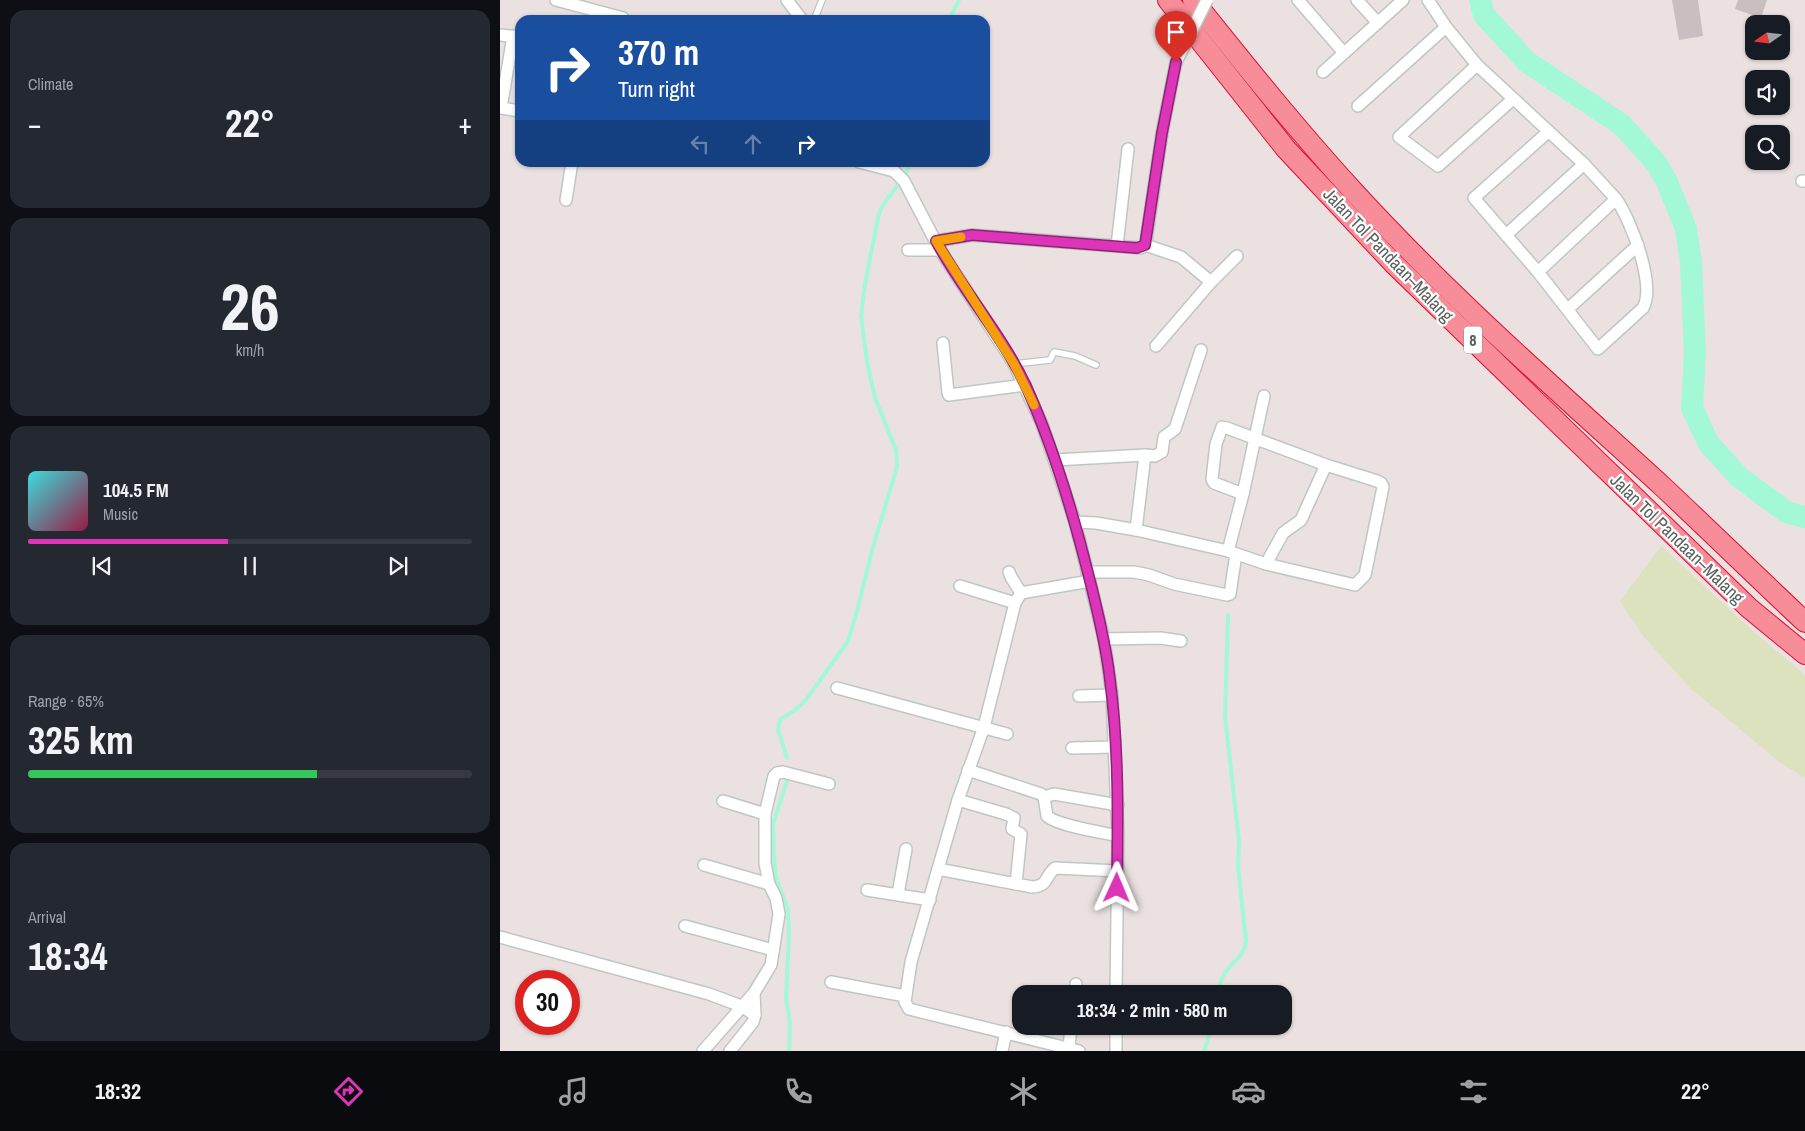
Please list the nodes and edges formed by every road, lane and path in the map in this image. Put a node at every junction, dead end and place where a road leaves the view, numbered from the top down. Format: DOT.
graph roads {
  1 [pos="556,0"];
  2 [pos="787,0"];
  3 [pos="822,0"];
  4 [pos="1168,0"];
  5 [pos="1193,0"];
  6 [pos="1207,0"];
  7 [pos="1298,0"];
  8 [pos="1357,0"];
  9 [pos="1403,0"];
  10 [pos="1428,0"];
  11 [pos="612,15"];
  12 [pos="798,15"];
  13 [pos="816,15"];
  14 [pos="1378,24"];
  15 [pos="1446,27"];
  16 [pos="500,34"];
  17 [pos="515,37"];
  18 [pos="1344,53"];
  19 [pos="515,59"];
  20 [pos="1478,65"];
  21 [pos="503,72"];
  22 [pos="1323,72"];
  23 [pos="1513,99"];
  24 [pos="1358,106"];
  25 [pos="500,108"];
  26 [pos="515,110"];
  27 [pos="1548,132"];
  28 [pos="1128,149"];
  29 [pos="1584,164"];
  30 [pos="571,167"];
  31 [pos="878,167"];
  32 [pos="897,172"];
  33 [pos="566,200"];
  34 [pos="1616,200"];
  35 [pos="1506,234"];
  36 [pos="1145,245"];
  37 [pos="1638,245"];
  38 [pos="938,246"];
  39 [pos="1117,246"];
  40 [pos="908,250"];
  41 [pos="1237,256"];
  42 [pos="1538,272"];
  43 [pos="1211,282"];
  44 [pos="1568,309"];
  45 [pos="943,343"];
  46 [pos="1156,346"];
  47 [pos="1201,350"];
  48 [pos="1019,363"];
  49 [pos="1096,365"];
  50 [pos="1025,385"];
  51 [pos="1264,396"];
  52 [pos="1254,438"];
  53 [pos="1144,455"];
  54 [pos="1055,460"];
  55 [pos="1326,465"];
  56 [pos="1243,494"];
  57 [pos="1075,522"];
  58 [pos="1136,530"];
  59 [pos="1233,556"];
  60 [pos="1266,564"];
  61 [pos="1009,572"];
  62 [pos="1089,576"];
  63 [pos="960,586"];
  64 [pos="1018,598"];
  65 [pos="1805,622"];
  66 [pos="1104,639"];
  67 [pos="1182,641"];
  68 [pos="1805,654"];
  69 [pos="837,688"];
  70 [pos="1112,695"];
  71 [pos="1079,696"];
  72 [pos="984,727"];
  73 [pos="1007,734"];
  74 [pos="1115,747"];
  75 [pos="1072,748"];
  76 [pos="968,770"];
  77 [pos="829,784"];
  78 [pos="1044,797"];
  79 [pos="958,800"];
  80 [pos="723,801"];
  81 [pos="1118,805"];
  82 [pos="765,814"];
  83 [pos="1118,836"];
  84 [pos="906,849"];
  85 [pos="704,865"];
  86 [pos="938,869"];
  87 [pos="1118,871"];
  88 [pos="768,884"];
  89 [pos="1016,884"];
  90 [pos="867,890"];
  91 [pos="898,894"];
  92 [pos="930,900"];
  93 [pos="684,926"];
  94 [pos="500,937"];
  95 [pos="773,950"];
  96 [pos="831,982"];
  97 [pos="1116,985"];
  98 [pos="754,992"];
  99 [pos="905,996"];
  100 [pos="741,1006"];
  101 [pos="755,1015"];
  102 [pos="1006,1032"];
  103 [pos="1072,1035"];
  104 [pos="1116,1035"];
  105 [pos="1074,1050"];
  106 [pos="703,1051"];
  107 [pos="730,1051"];
  108 [pos="1002,1051"];
  109 [pos="1116,1051"];
  1 -- 11 [label="street"];
  2 -- 12 [label="street"];
  3 -- 13 [label="lane"];
  4 -- 68 [label="highway, Jalan Tol Pandaan–Malang / 8"];
  5 -- 65 [label="highway, Jalan Tol Pandaan–Malang / 8"];
  6 -- 36 [label="street, bridge"];
  7 -- 18 [label="street"];
  8 -- 14 [label="street"];
  9 -- 14 [label="street"];
  10 -- 15 [label="street"];
  14 -- 18 [label="street"];
  15 -- 20 [label="street"];
  15 -- 24 [label="street"];
  16 -- 17 [label="street"];
  18 -- 22 [label="street"];
  19 -- 21 [label="street"];
  20 -- 23 [label="street"];
  20 -- 23 [label="street"];
  21 -- 25 [label="street"];
  23 -- 27 [label="street"];
  25 -- 26 [label="street"];
  27 -- 29 [label="street"];
  27 -- 35 [label="street"];
  28 -- 39 [label="street"];
  29 -- 34 [label="street"];
  29 -- 35 [label="street"];
  30 -- 33 [label="street"];
  31 -- 32 [label="street"];
  32 -- 38 [label="street"];
  34 -- 37 [label="street"];
  34 -- 42 [label="street"];
  35 -- 42 [label="street"];
  36 -- 39 [label="street"];
  36 -- 43 [label="street"];
  37 -- 44 [label="street"];
  37 -- 44 [label="street"];
  38 -- 39 [label="street"];
  38 -- 40 [label="street"];
  38 -- 48 [label="street"];
  41 -- 43 [label="street"];
  42 -- 44 [label="street"];
  43 -- 46 [label="street"];
  45 -- 50 [label="street"];
  47 -- 53 [label="street"];
  48 -- 49 [label="lane"];
  48 -- 50 [label="street"];
  50 -- 54 [label="street"];
  51 -- 52 [label="street"];
  52 -- 55 [label="street"];
  52 -- 56 [label="street"];
  52 -- 56 [label="street"];
  53 -- 54 [label="street"];
  53 -- 58 [label="street"];
  54 -- 57 [label="street"];
  55 -- 60 [label="street"];
  55 -- 60 [label="street"];
  56 -- 59 [label="street"];
  57 -- 58 [label="street"];
  57 -- 62 [label="street"];
  58 -- 59 [label="street"];
  59 -- 60 [label="street"];
  59 -- 62 [label="street"];
  61 -- 64 [label="street"];
  62 -- 64 [label="street"];
  62 -- 66 [label="street"];
  63 -- 64 [label="street"];
  64 -- 72 [label="street"];
  66 -- 67 [label="street"];
  66 -- 70 [label="street"];
  69 -- 72 [label="street"];
  70 -- 71 [label="street"];
  70 -- 74 [label="street"];
  72 -- 73 [label="street"];
  72 -- 76 [label="street"];
  74 -- 75 [label="street"];
  74 -- 81 [label="street"];
  76 -- 78 [label="street"];
  76 -- 79 [label="street"];
  77 -- 82 [label="street"];
  78 -- 81 [label="street"];
  78 -- 83 [label="street"];
  79 -- 86 [label="street"];
  79 -- 89 [label="street"];
  80 -- 82 [label="street"];
  81 -- 83 [label="street"];
  82 -- 88 [label="street"];
  83 -- 87 [label="street"];
  84 -- 91 [label="street"];
  85 -- 88 [label="street"];
  86 -- 89 [label="street"];
  86 -- 92 [label="street"];
  87 -- 89 [label="street"];
  87 -- 97 [label="street"];
  88 -- 95 [label="street"];
  90 -- 91 [label="street"];
  91 -- 92 [label="street"];
  92 -- 99 [label="street"];
  93 -- 95 [label="street"];
  94 -- 100 [label="street"];
  95 -- 98 [label="street"];
  96 -- 99 [label="street"];
  98 -- 100 [label="street"];
  98 -- 101 [label="street"];
  99 -- 102 [label="street"];
  100 -- 101 [label="street"];
  100 -- 106 [label="street"];
  101 -- 107 [label="street"];
  102 -- 105 [label="street"];
  102 -- 108 [label="street"];
  103 -- 105 [label="street"];
  104 -- 109 [label="street"];
}
